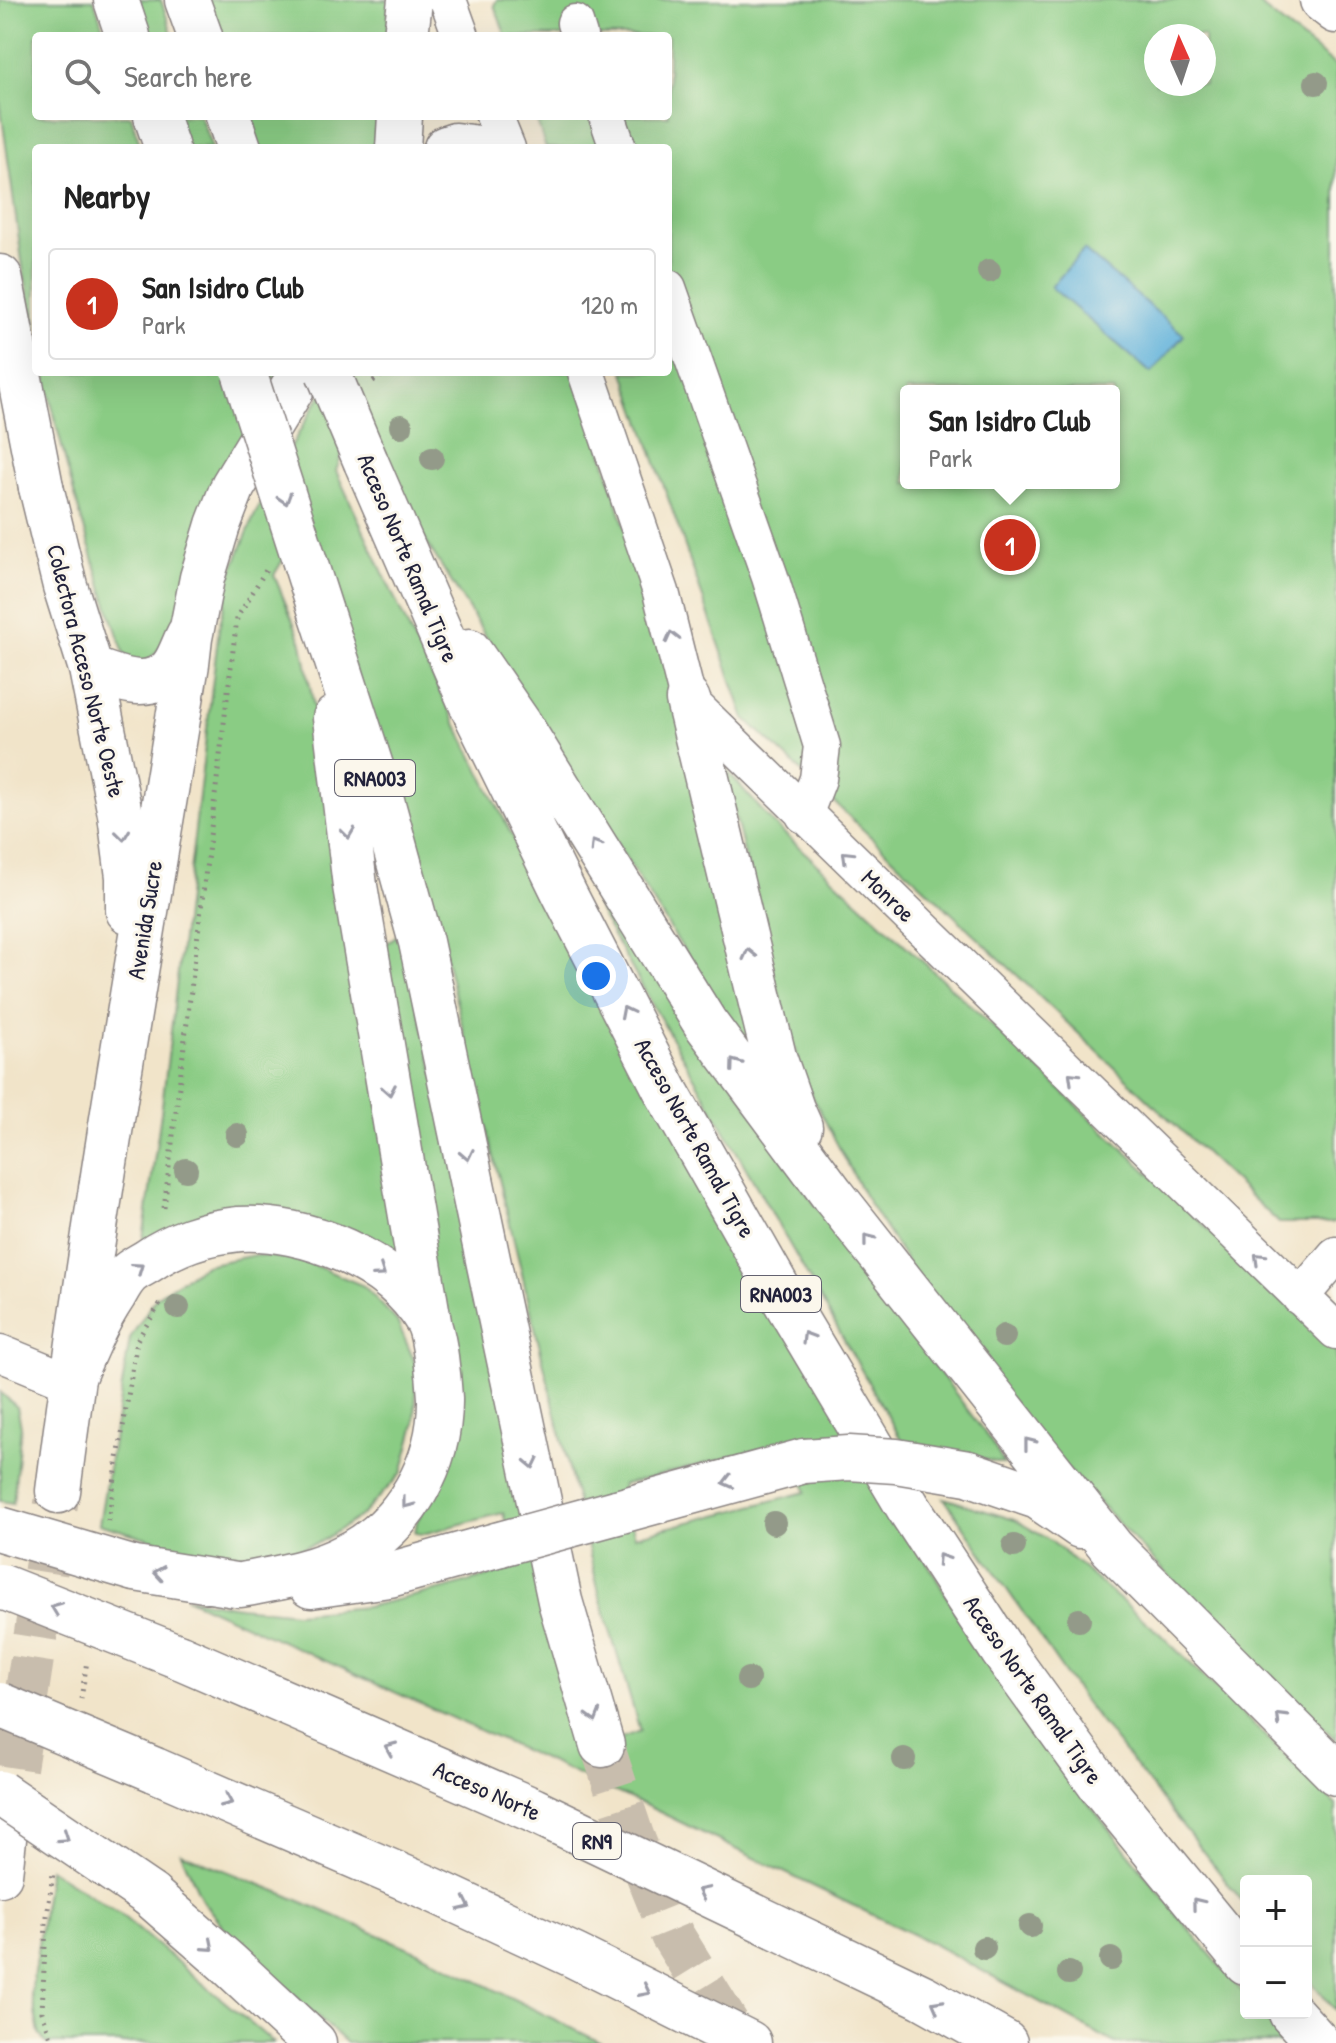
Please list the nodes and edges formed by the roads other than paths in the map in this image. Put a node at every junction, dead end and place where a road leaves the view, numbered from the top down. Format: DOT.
graph roads {
  1 [pos="116,0"];
  2 [pos="187,0"];
  3 [pos="1322,0"];
  4 [pos="416,10"];
  5 [pos="1336,11"];
  6 [pos="127,32"];
  7 [pos="199,32"];
  8 [pos="454,32"];
  9 [pos="157,120"];
  10 [pos="229,120"];
  11 [pos="400,120"];
  12 [pos="496,120"];
  13 [pos="608,120"];
  14 [pos="166,144"];
  15 [pos="238,144"];
  16 [pos="398,144"];
  17 [pos="505,144"];
  18 [pos="617,144"];
  19 [pos="0,277"];
  20 [pos="672,299"];
  21 [pos="245,376"];
  22 [pos="300,376"];
  23 [pos="587,376"];
  24 [pos="349,378"];
  25 [pos="0,381"];
  26 [pos="41,487"];
  27 [pos="412,566"];
  28 [pos="322,614"];
  29 [pos="192,628"];
  30 [pos="91,669"];
  31 [pos="688,700"];
  32 [pos="804,815"];
  33 [pos="129,1017"];
  34 [pos="832,1194"];
  35 [pos="1336,1255"];
  36 [pos="1300,1297"];
  37 [pos="429,1322"];
  38 [pos="1336,1331"];
  39 [pos="0,1353"];
  40 [pos="71,1382"];
  41 [pos="58,1491"];
  42 [pos="0,1529"];
  43 [pos="1112,1548"];
  44 [pos="239,1585"];
  45 [pos="0,1586"];
  46 [pos="0,1705"];
  47 [pos="602,1745"];
  48 [pos="1336,1773"];
  49 [pos="0,1793"];
  50 [pos="1240,1956"];
  51 [pos="1296,2019"];
  52 [pos="314,2043"];
  53 [pos="749,2043"];
  54 [pos="1005,2043"];
  55 [pos="1318,2043"];
  1 -- 6 [label="main road"];
  2 -- 7 [label="main road"];
  3 -- 5 [label="main road"];
  4 -- 8 [label="street"];
  9 -- 14 [label="main road"];
  10 -- 15 [label="main road"];
  11 -- 16 [label="main road"];
  12 -- 17 [label="street"];
  13 -- 18 [label="street"];
  19 -- 26 [label="main road"];
  20 -- 32 [label="street"];
  21 -- 28 [label="main road, RNA003, one-way, bridge"];
  22 -- 29 [label="main road, Avenida Sucre"];
  31 -- 23 [label="street, one-way"];
  24 -- 27 [label="main road, Acceso Norte Ramal Tigre / RNA003, bridge"];
  25 -- 26 [label="street, Colectora Acceso Norte Oeste"];
  26 -- 30 [label="main road, Colectora Acceso Norte Oeste"];
  34 -- 27 [label="main road, one-way"];
  50 -- 27 [label="main road, Acceso Norte Ramal Tigre / RNA003, one-way"];
  28 -- 37 [label="main road, one-way"];
  28 -- 47 [label="main road, RNA003, one-way"];
  29 -- 30 [label="main road"];
  29 -- 33 [label="main road, Avenida Sucre"];
  30 -- 33 [label="main road, Colectora Acceso Norte Oeste, one-way"];
  31 -- 32 [label="street, Monroe"];
  34 -- 31 [label="main road, one-way"];
  36 -- 32 [label="street, Monroe, one-way"];
  33 -- 40 [label="main road, Avenida Sucre"];
  43 -- 34 [label="main road, one-way"];
  35 -- 36 [label="street"];
  36 -- 38 [label="street, Monroe"];
  40 -- 37 [label="main road, one-way"];
  37 -- 44 [label="main road, one-way"];
  39 -- 40 [label="street"];
  40 -- 41 [label="main road, Avenida Sucre"];
  44 -- 42 [label="main road, one-way, bridge"];
  43 -- 44 [label="main road, one-way, bridge"];
  48 -- 43 [label="main road, one-way"];
  54 -- 45 [label="main road, Acceso Norte / RN9, one-way, bridge"];
  46 -- 53 [label="main road, one-way, bridge"];
  49 -- 52 [label="main road, one-way, bridge"];
  51 -- 55 [label="main road"];
}
